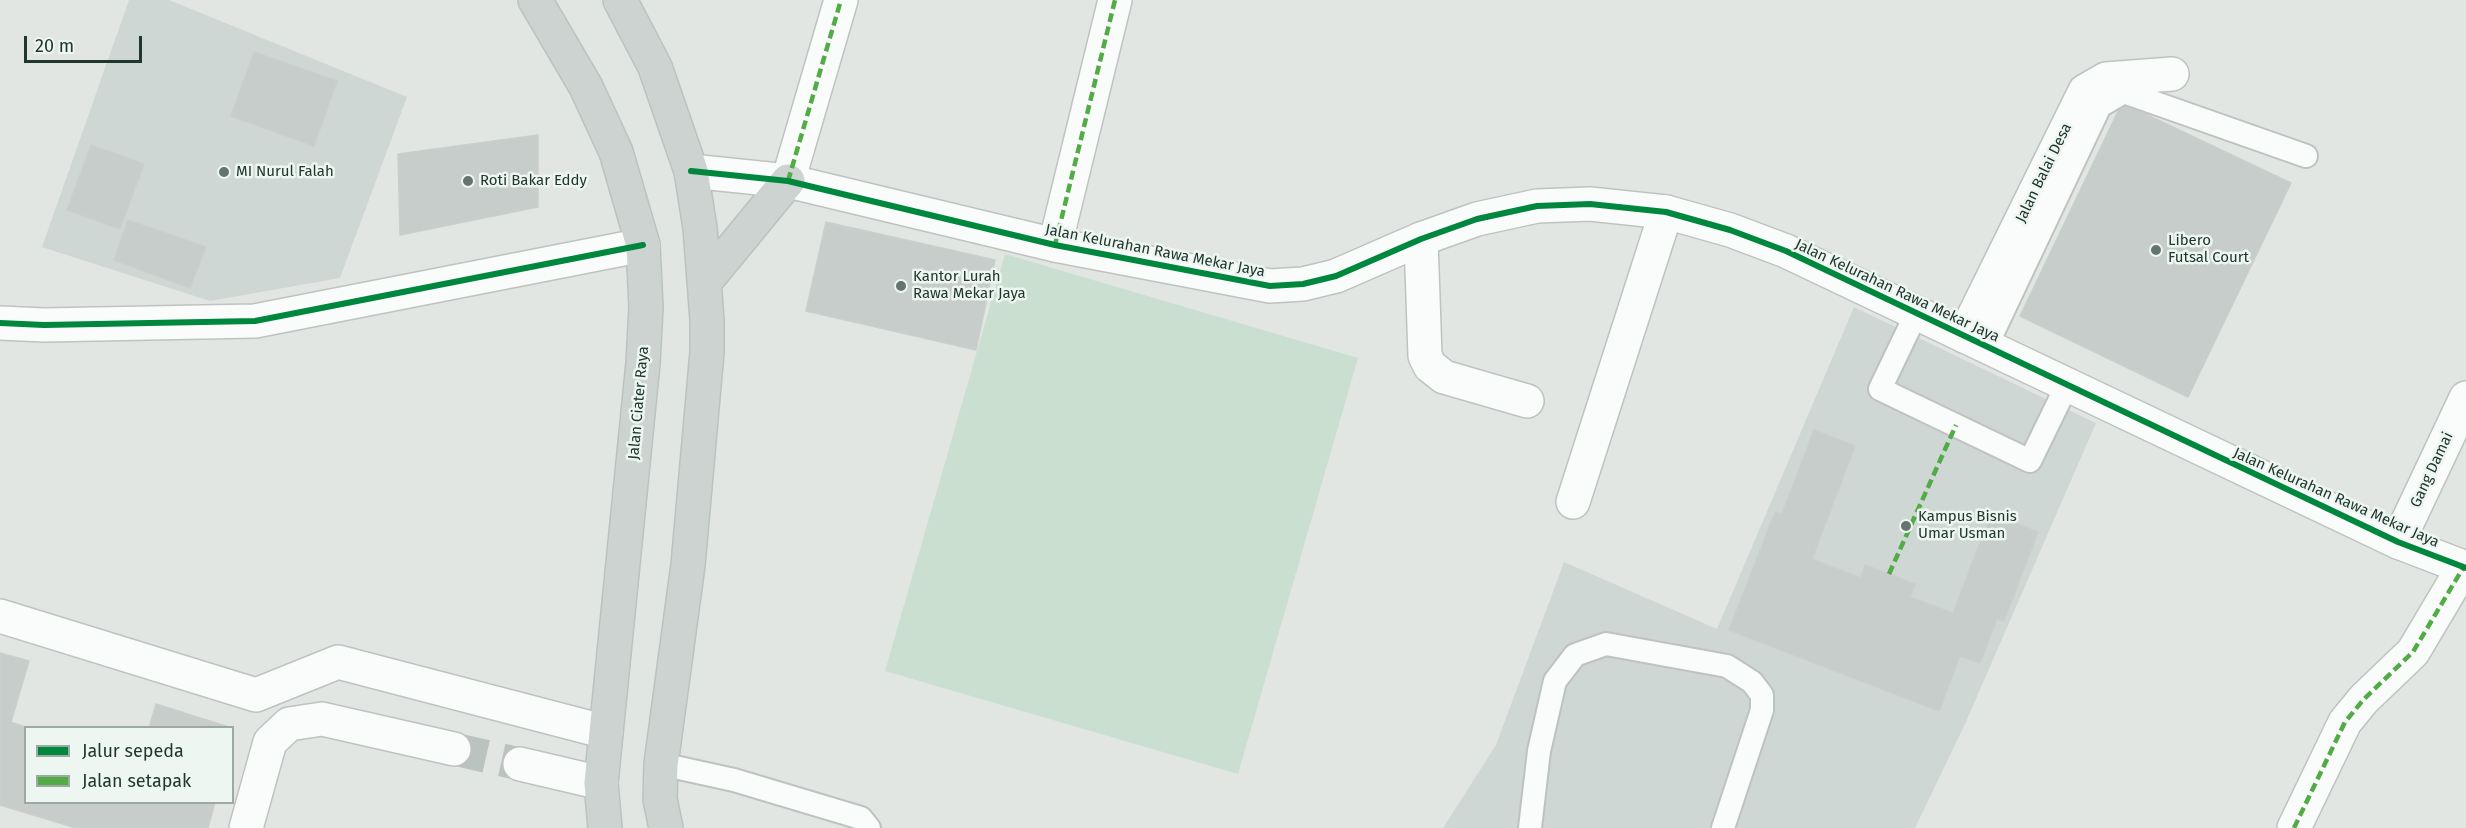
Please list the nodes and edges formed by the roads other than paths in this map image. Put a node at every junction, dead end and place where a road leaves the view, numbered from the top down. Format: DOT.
graph roads {
  1 [pos="535,0"];
  2 [pos="620,0"];
  3 [pos="841,0"];
  4 [pos="1115,0"];
  5 [pos="2172,74"];
  6 [pos="2306,156"];
  7 [pos="691,171"];
  8 [pos="788,181"];
  9 [pos="1666,213"];
  10 [pos="1421,239"];
  11 [pos="643,245"];
  12 [pos="1055,245"];
  13 [pos="704,283"];
  14 [pos="1917,312"];
  15 [pos="0,323"];
  16 [pos="1975,341"];
  17 [pos="2067,385"];
  18 [pos="2466,398"];
  19 [pos="1527,401"];
  20 [pos="1574,502"];
  21 [pos="2398,542"];
  22 [pos="2465,568"];
  23 [pos="0,615"];
  24 [pos="606,732"];
  25 [pos="454,749"];
  26 [pos="520,764"];
  27 [pos="661,764"];
  28 [pos="602,783"];
  29 [pos="246,828"];
  30 [pos="605,828"];
  31 [pos="666,828"];
  32 [pos="869,828"];
  33 [pos="1530,828"];
  34 [pos="1723,828"];
  35 [pos="2294,828"];
  1 -- 11 [label="main road, Jalan Ciater Raya"];
  2 -- 7 [label="main road"];
  3 -- 8 [label="street"];
  4 -- 12 [label="street"];
  5 -- 16 [label="street, Jalan Balai Desa"];
  6 -- 16 [label="lane"];
  7 -- 8 [label="street, Jalan Kelurahan Rawa Mekar Jaya"];
  7 -- 13 [label="main road"];
  8 -- 12 [label="street, Jalan Kelurahan Rawa Mekar Jaya"];
  8 -- 13 [label="main road"];
  9 -- 10 [label="street, Jalan Kelurahan Rawa Mekar Jaya"];
  9 -- 14 [label="street, Jalan Kelurahan Rawa Mekar Jaya"];
  9 -- 20 [label="street"];
  10 -- 12 [label="street, Jalan Kelurahan Rawa Mekar Jaya"];
  10 -- 19 [label="street"];
  11 -- 15 [label="street"];
  11 -- 24 [label="main road, Jalan Ciater Raya"];
  13 -- 27 [label="main road"];
  14 -- 16 [label="street, Jalan Kelurahan Rawa Mekar Jaya"];
  14 -- 17 [label="lane"];
  16 -- 17 [label="street, Jalan Kelurahan Rawa Mekar Jaya"];
  17 -- 21 [label="street, Jalan Kelurahan Rawa Mekar Jaya"];
  18 -- 21 [label="street, Gang Damai"];
  21 -- 22 [label="street, Jalan Kelurahan Rawa Mekar Jaya"];
  22 -- 35 [label="street"];
  23 -- 24 [label="street"];
  24 -- 28 [label="main road, Jalan Ciater Raya"];
  25 -- 29 [label="street"];
  26 -- 28 [label="street"];
  27 -- 31 [label="main road"];
  27 -- 32 [label="lane"];
  28 -- 30 [label="main road, Jalan Ciater Raya"];
  33 -- 34 [label="lane"];
}
